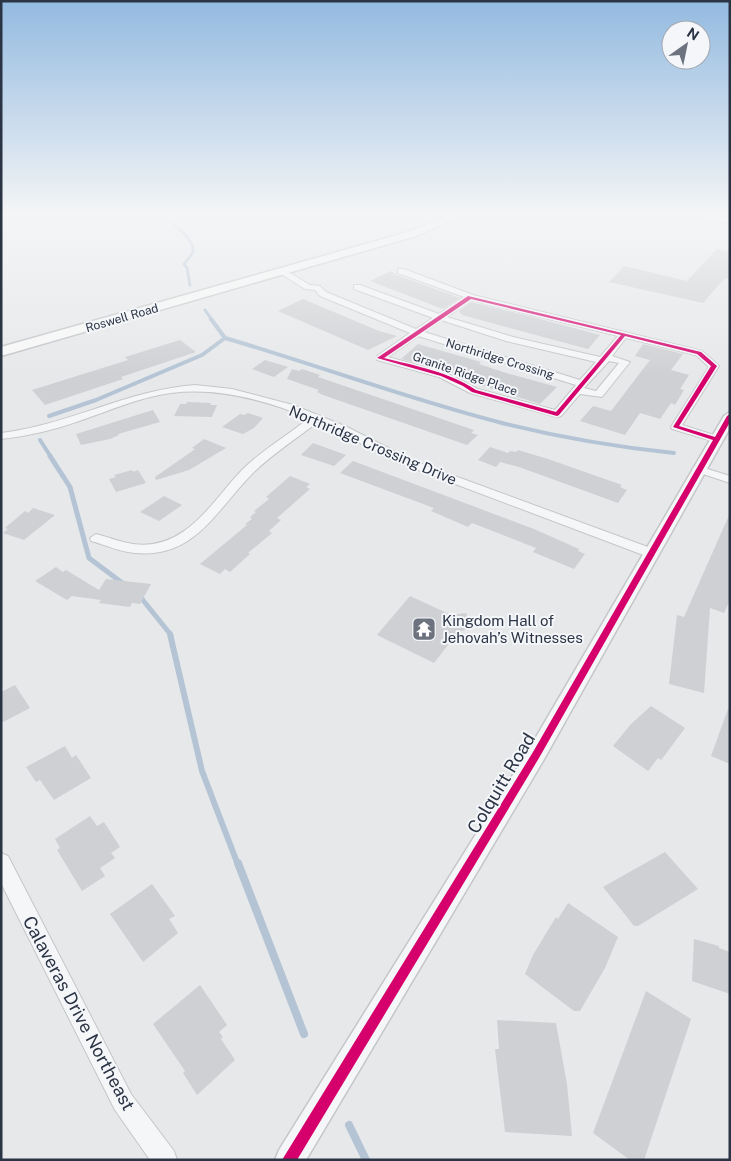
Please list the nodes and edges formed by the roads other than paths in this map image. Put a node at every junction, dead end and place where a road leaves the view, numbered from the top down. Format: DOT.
graph roads {
  1 [pos="296,268"];
  2 [pos="287,271"];
  3 [pos="401,271"];
  4 [pos="357,287"];
  5 [pos="470,297"];
  6 [pos="440,318"];
  7 [pos="417,333"];
  8 [pos="624,335"];
  9 [pos="1,352"];
  10 [pos="605,359"];
  11 [pos="581,387"];
  12 [pos="730,416"];
  13 [pos="316,418"];
  14 [pos="1,436"];
  15 [pos="716,439"];
  16 [pos="698,469"];
  17 [pos="730,480"];
  18 [pos="96,538"];
  19 [pos="651,552"];
  20 [pos="1,862"];
  21 [pos="165,1160"];
  22 [pos="289,1160"];
  1 -- 2 [label="main road, Roswell Road"];
  2 -- 7 [label="street, Northridge Crossing"];
  2 -- 9 [label="main road, Roswell Road"];
  3 -- 5 [label="street"];
  4 -- 6 [label="street"];
  5 -- 6 [label="street, Northridge Crossing"];
  5 -- 8 [label="street"];
  6 -- 7 [label="street, Northridge Crossing"];
  6 -- 10 [label="street"];
  7 -- 11 [label="street, Northridge Crossing"];
  7 -- 11 [label="street, Granite Ridge Place"];
  8 -- 10 [label="street"];
  8 -- 15 [label="street"];
  10 -- 11 [label="street"];
  10 -- 11 [label="street, Northridge Crossing"];
  12 -- 15 [label="street, Colquitt Road"];
  13 -- 14 [label="street, Northridge Crossing Drive"];
  13 -- 18 [label="street"];
  13 -- 19 [label="street, Northridge Crossing Drive"];
  15 -- 16 [label="street, Colquitt Road"];
  16 -- 17 [label="street"];
  16 -- 19 [label="street, Colquitt Road"];
  19 -- 22 [label="street, Colquitt Road"];
  20 -- 21 [label="street, Calaveras Drive Northeast"];
}
